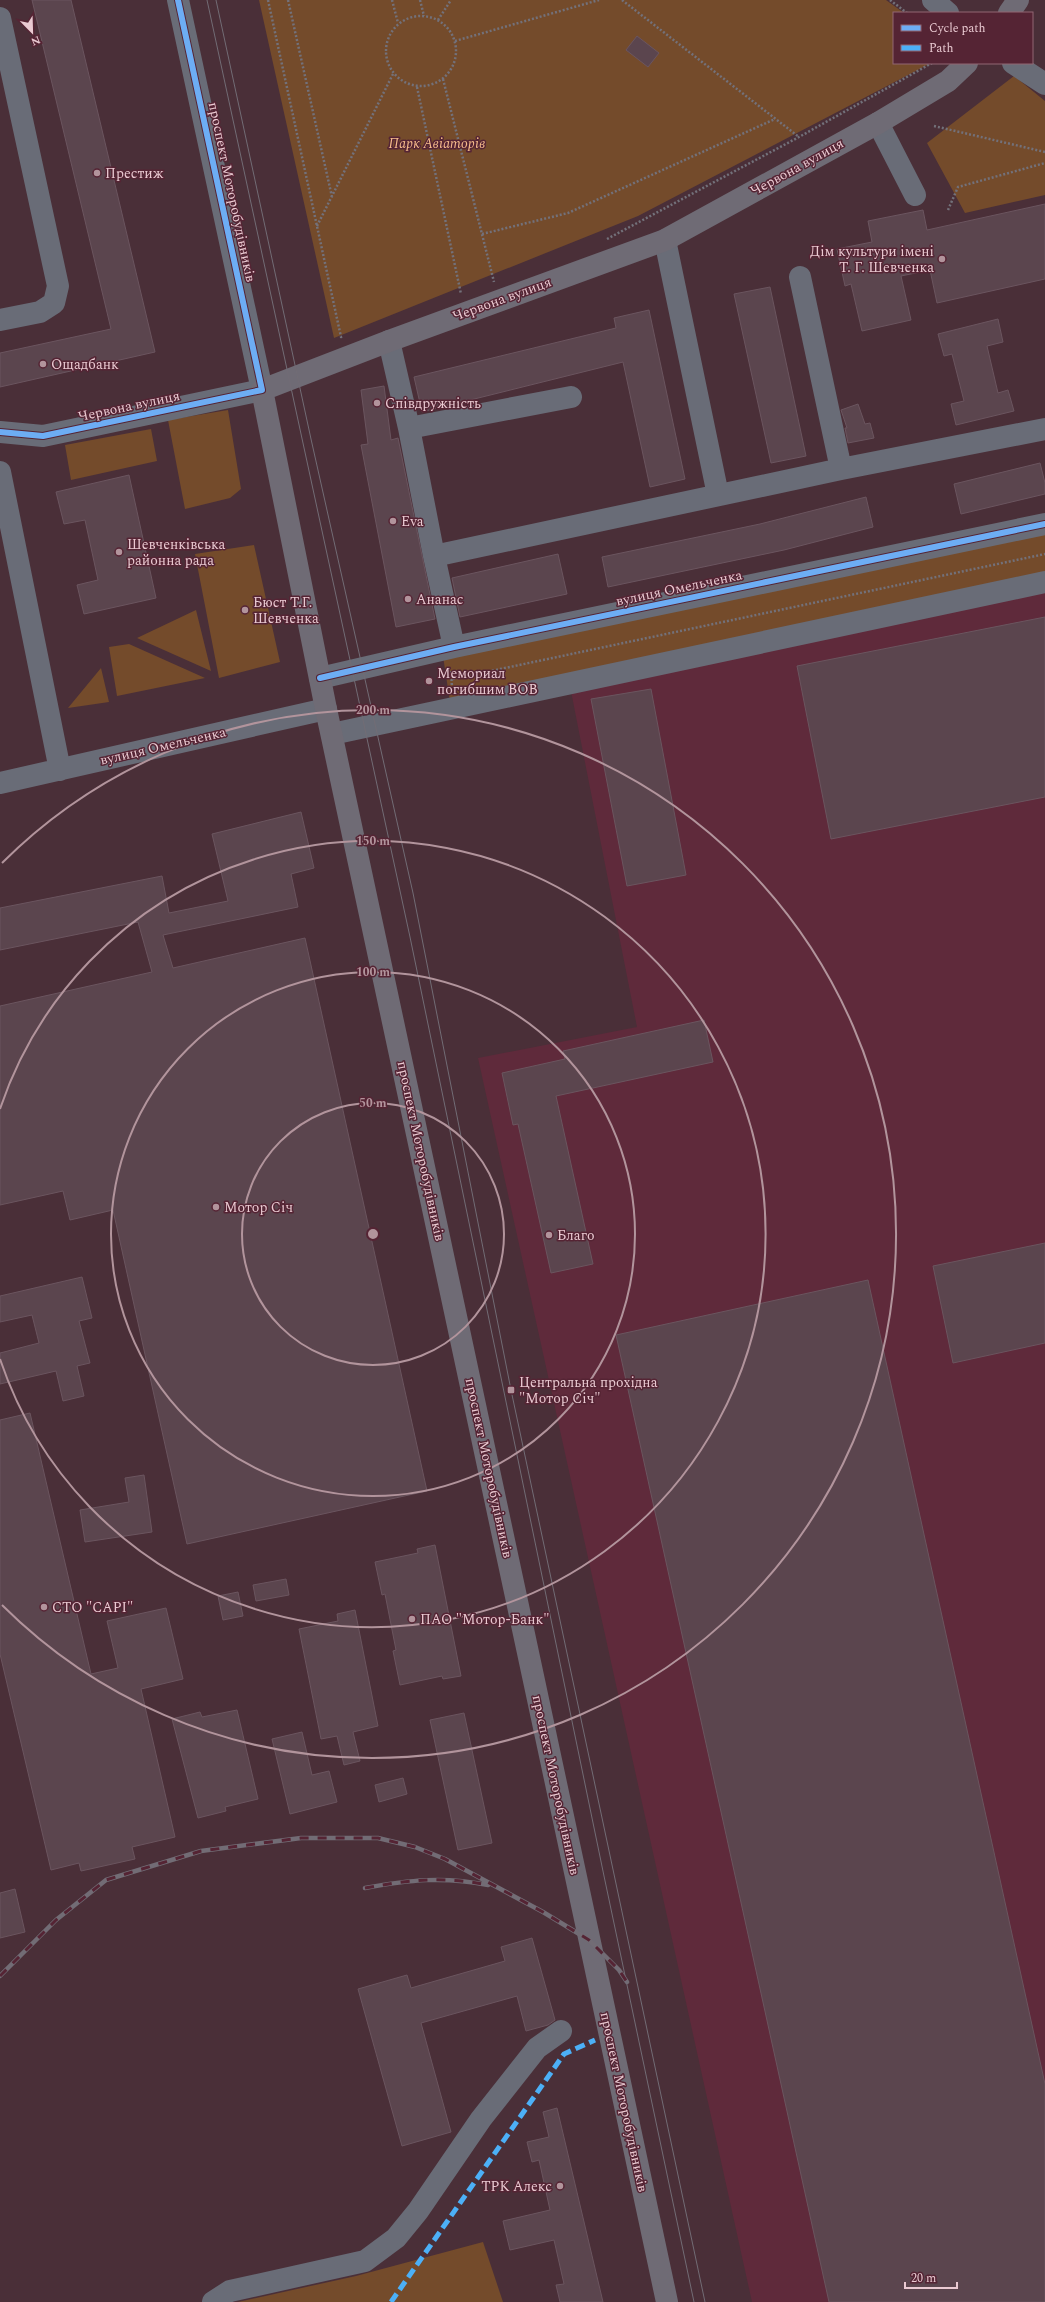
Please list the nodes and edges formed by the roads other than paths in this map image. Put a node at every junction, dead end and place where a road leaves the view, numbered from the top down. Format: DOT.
graph roads {
  1 [pos="178,0"];
  2 [pos="933,0"];
  3 [pos="1018,0"];
  4 [pos="947,12"];
  5 [pos="1010,12"];
  6 [pos="0,18"];
  7 [pos="966,64"];
  8 [pos="1015,64"];
  9 [pos="1045,84"];
  10 [pos="878,123"];
  11 [pos="915,195"];
  12 [pos="665,240"];
  13 [pos="800,276"];
  14 [pos="0,320"];
  15 [pos="388,341"];
  16 [pos="262,390"];
  17 [pos="571,397"];
  18 [pos="409,428"];
  19 [pos="1045,429"];
  20 [pos="0,432"];
  21 [pos="841,469"];
  22 [pos="0,472"];
  23 [pos="718,495"];
  24 [pos="1045,524"];
  25 [pos="434,556"];
  26 [pos="1045,582"];
  27 [pos="454,647"];
  28 [pos="320,678"];
  29 [pos="326,709"];
  30 [pos="332,734"];
  31 [pos="60,770"];
  32 [pos="0,783"];
  33 [pos="562,2032"];
  34 [pos="214,2302"];
  35 [pos="667,2302"];
  1 -- 16 [label="street, проспект Моторобудівників"];
  2 -- 4 [label="street"];
  3 -- 5 [label="main road"];
  6 -- 14 [label="street"];
  7 -- 10 [label="main road, Червона вулиця"];
  8 -- 9 [label="street"];
  10 -- 11 [label="street"];
  10 -- 12 [label="main road, Червона вулиця"];
  12 -- 15 [label="main road, Червона вулиця"];
  12 -- 23 [label="street"];
  13 -- 21 [label="street"];
  15 -- 16 [label="main road, Червона вулиця"];
  15 -- 18 [label="street"];
  16 -- 20 [label="street, Червона вулиця"];
  16 -- 28 [label="main road, проспект Моторобудівників"];
  17 -- 18 [label="street"];
  18 -- 25 [label="street"];
  19 -- 21 [label="street"];
  21 -- 23 [label="street"];
  22 -- 31 [label="street"];
  23 -- 25 [label="street"];
  24 -- 27 [label="street, вулиця Омельченка"];
  25 -- 27 [label="street"];
  26 -- 30 [label="street"];
  27 -- 28 [label="street, вулиця Омельченка"];
  28 -- 29 [label="main road, проспект Моторобудівників"];
  29 -- 30 [label="main road, проспект Моторобудівників"];
  29 -- 31 [label="street, вулиця Омельченка"];
  30 -- 35 [label="main road, проспект Моторобудівників"];
  31 -- 32 [label="street, вулиця Омельченка"];
  33 -- 34 [label="street"];
}
